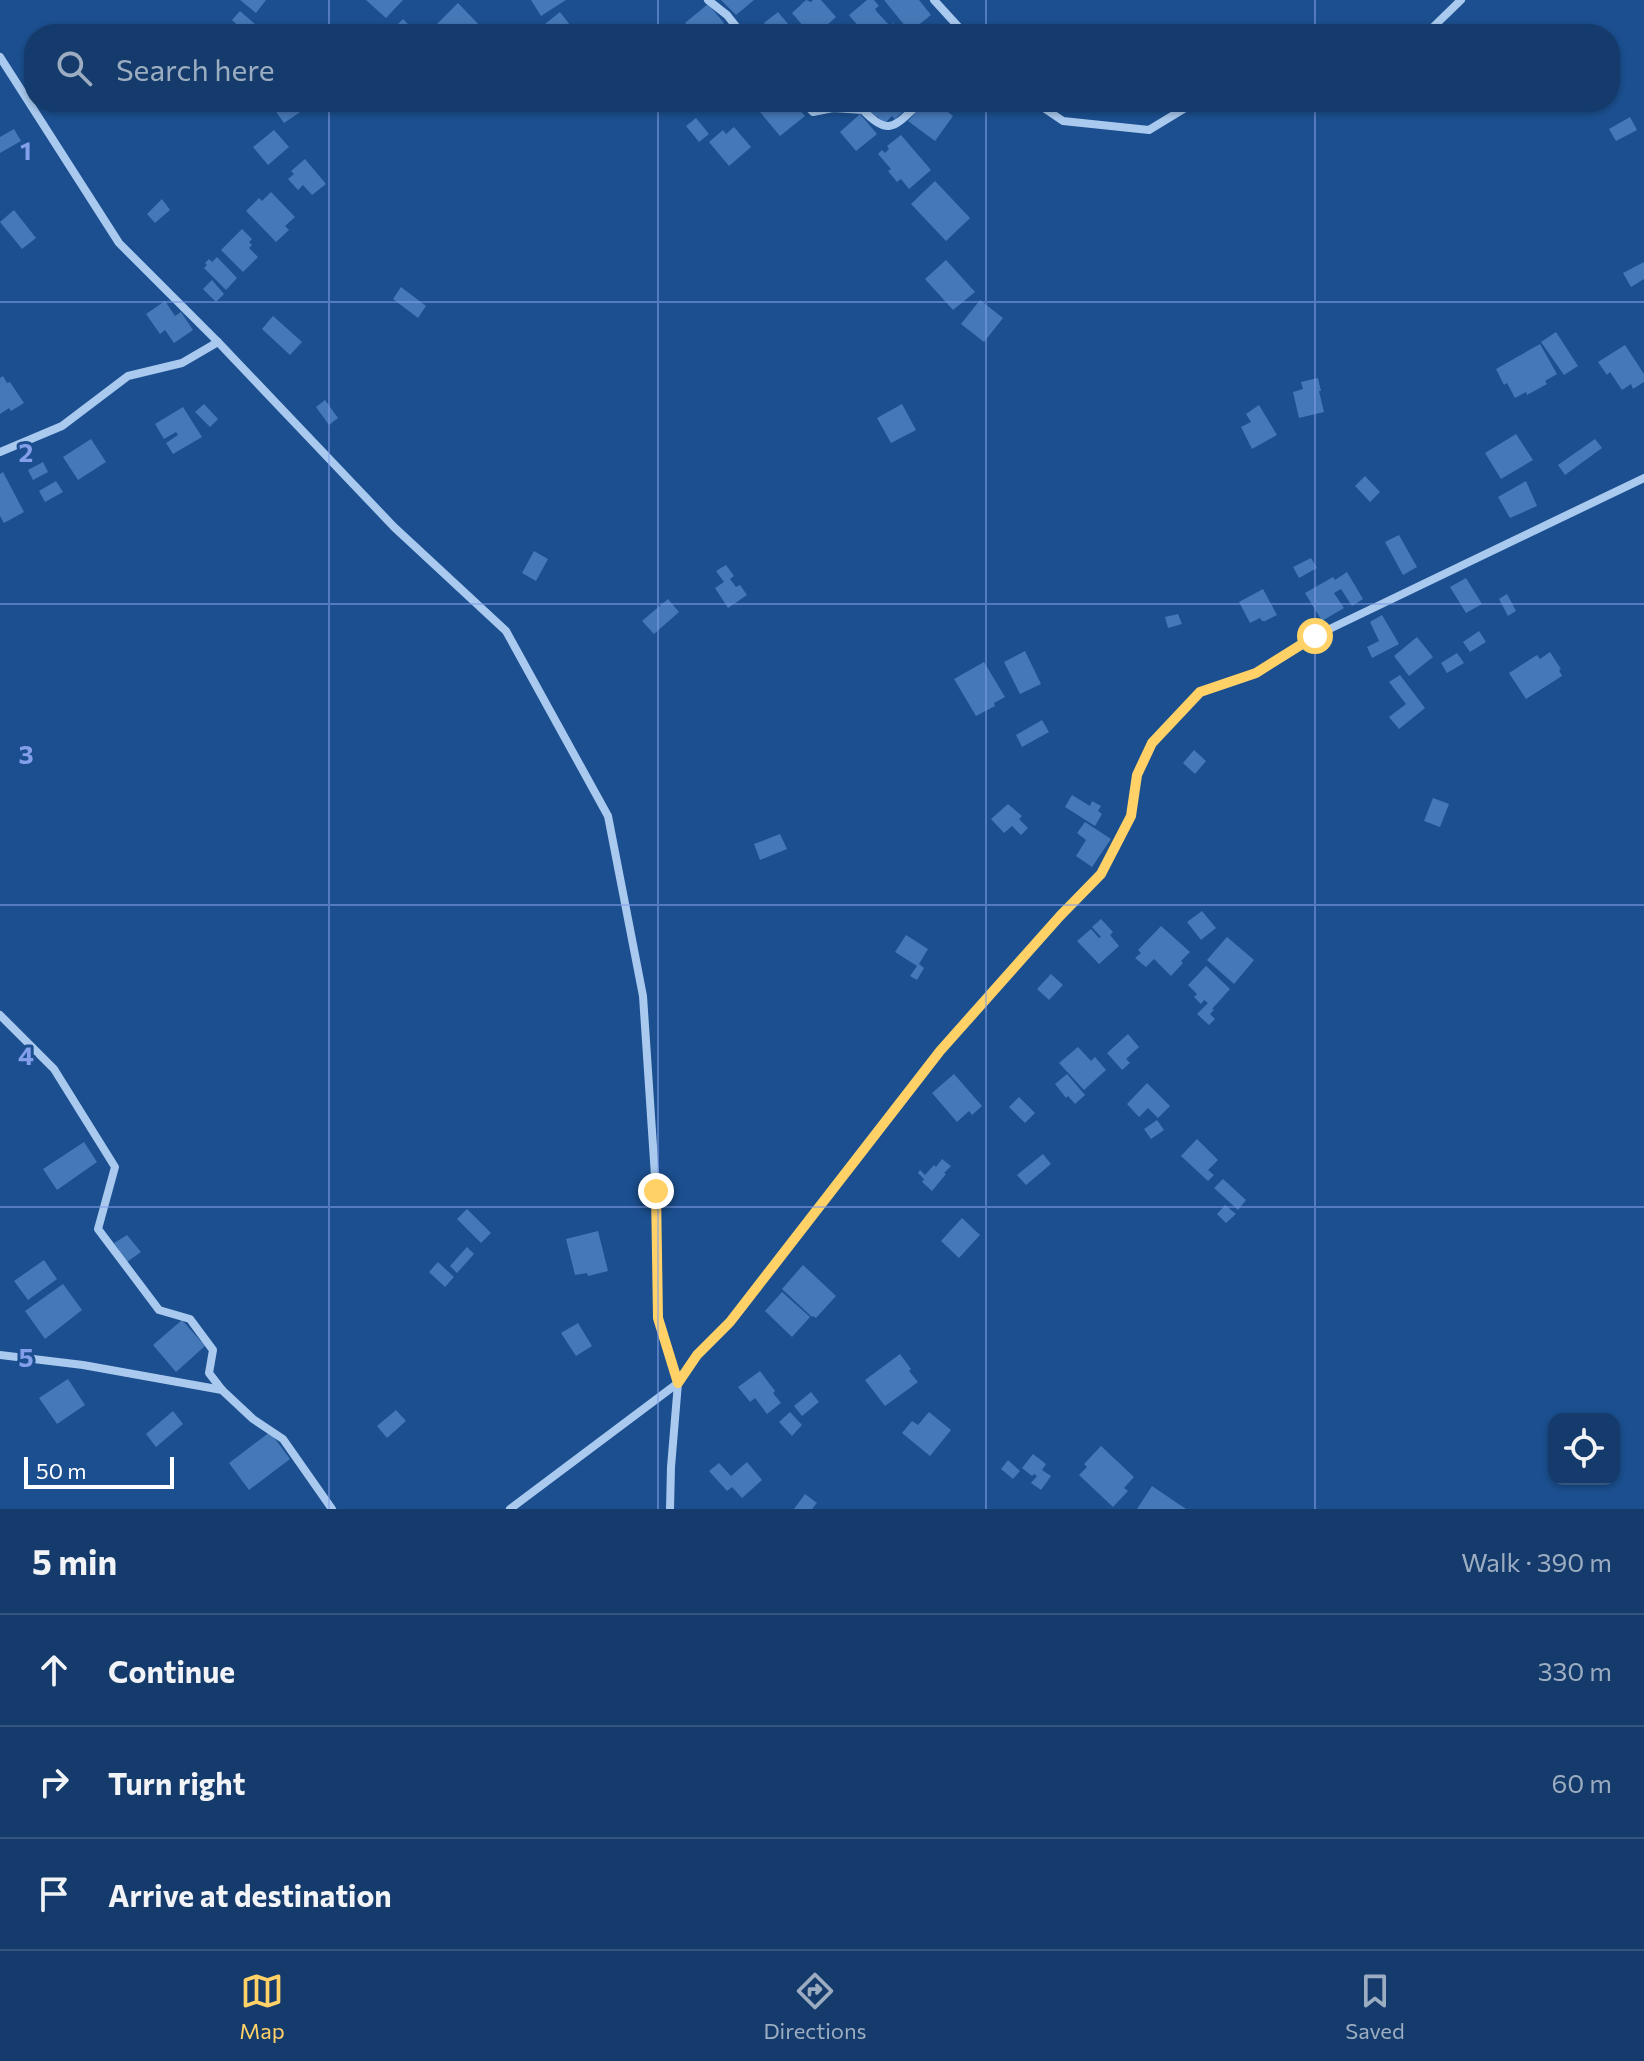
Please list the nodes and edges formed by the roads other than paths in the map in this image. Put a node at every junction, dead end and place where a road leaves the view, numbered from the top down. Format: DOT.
graph roads {
  1 [pos="708,0"];
  2 [pos="934,0"];
  3 [pos="1461,0"];
  4 [pos="734,24"];
  5 [pos="956,24"];
  6 [pos="1436,24"];
  7 [pos="0,57"];
  8 [pos="24,95"];
  9 [pos="35,112"];
  10 [pos="865,112"];
  11 [pos="910,112"];
  12 [pos="1050,112"];
  13 [pos="1179,112"];
  14 [pos="218,342"];
  15 [pos="0,452"];
  16 [pos="1644,478"];
  17 [pos="0,1015"];
  18 [pos="0,1355"];
  19 [pos="678,1383"];
  20 [pos="222,1390"];
  21 [pos="332,1509"];
  22 [pos="510,1509"];
  23 [pos="670,1509"];
  1 -- 4 [label="street"];
  2 -- 5 [label="street"];
  3 -- 6 [label="street"];
  7 -- 8 [label="street"];
  9 -- 14 [label="street"];
  10 -- 11 [label="street"];
  12 -- 13 [label="street"];
  14 -- 15 [label="street"];
  14 -- 19 [label="street"];
  16 -- 19 [label="street"];
  17 -- 20 [label="street"];
  18 -- 20 [label="street"];
  19 -- 22 [label="street"];
  19 -- 23 [label="street"];
  20 -- 21 [label="street"];
}
